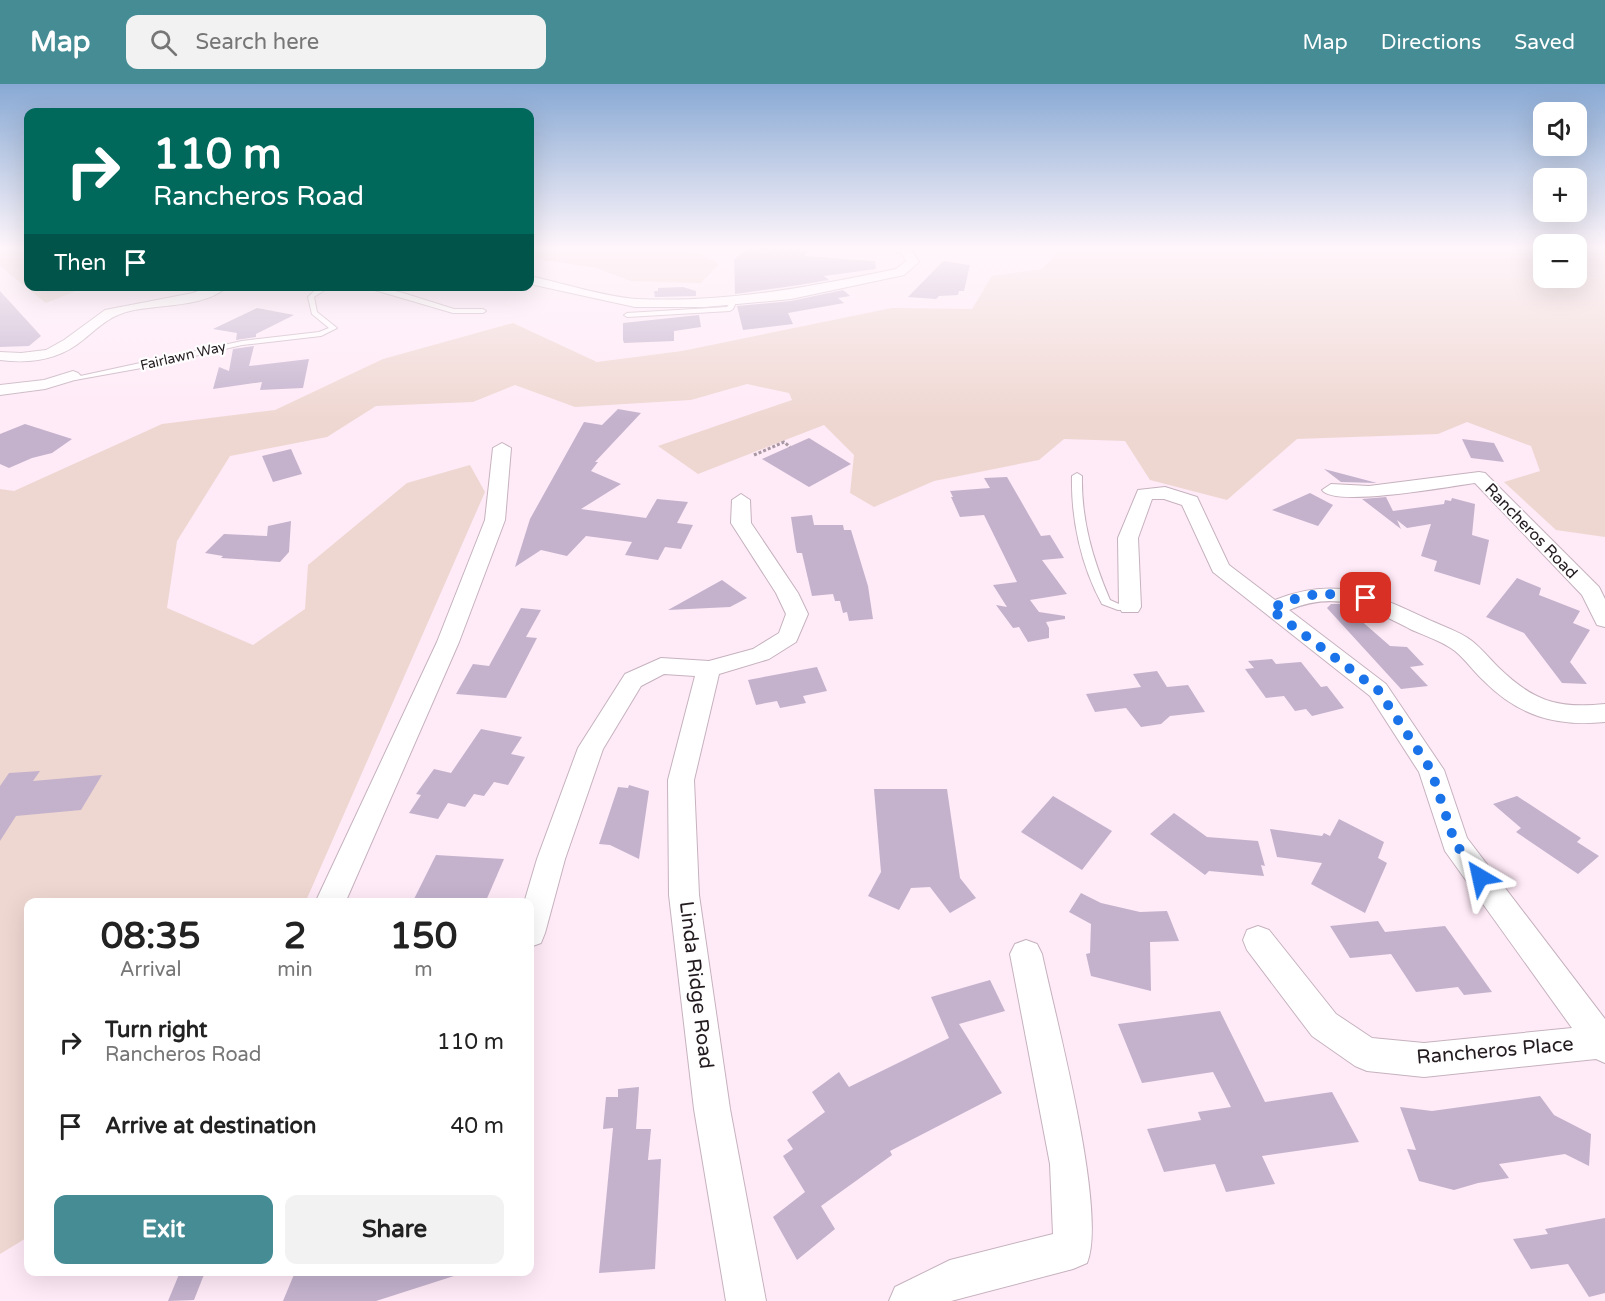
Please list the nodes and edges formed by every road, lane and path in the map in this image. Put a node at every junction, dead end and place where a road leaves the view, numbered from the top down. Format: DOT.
graph roads {
  1 [pos="151,305"];
  2 [pos="312,305"];
  3 [pos="434,305"];
  4 [pos="732,305"];
  5 [pos="483,311"];
  6 [pos="627,315"];
  7 [pos="44,355"];
  8 [pos="0,356"];
  9 [pos="76,378"];
  10 [pos="0,390"];
  11 [pos="790,447"];
  12 [pos="502,448"];
  13 [pos="754,455"];
  14 [pos="1077,476"];
  15 [pos="1331,490"];
  16 [pos="741,500"];
  17 [pos="1130,607"];
  18 [pos="1270,609"];
  19 [pos="1605,620"];
  20 [pos="709,669"];
  21 [pos="1605,713"];
  22 [pos="332,898"];
  23 [pos="534,918"];
  24 [pos="1258,940"];
  25 [pos="1026,954"];
  26 [pos="1603,1044"];
  27 [pos="746,1301"];
  28 [pos="909,1301"];
  1 -- 7 [label="street"];
  2 -- 9 [label="lane, Fairlawn Way"];
  3 -- 5 [label="lane"];
  4 -- 6 [label="lane"];
  7 -- 8 [label="street"];
  7 -- 9 [label="street"];
  9 -- 10 [label="street"];
  11 -- 13 [label="path"];
  12 -- 22 [label="street"];
  14 -- 17 [label="lane"];
  15 -- 19 [label="street, Rancheros Road"];
  16 -- 20 [label="street"];
  17 -- 18 [label="street"];
  18 -- 21 [label="street"];
  18 -- 26 [label="street"];
  20 -- 23 [label="street"];
  20 -- 27 [label="street, Linda Ridge Road"];
  24 -- 26 [label="street, Rancheros Place"];
  25 -- 28 [label="street"];
}
